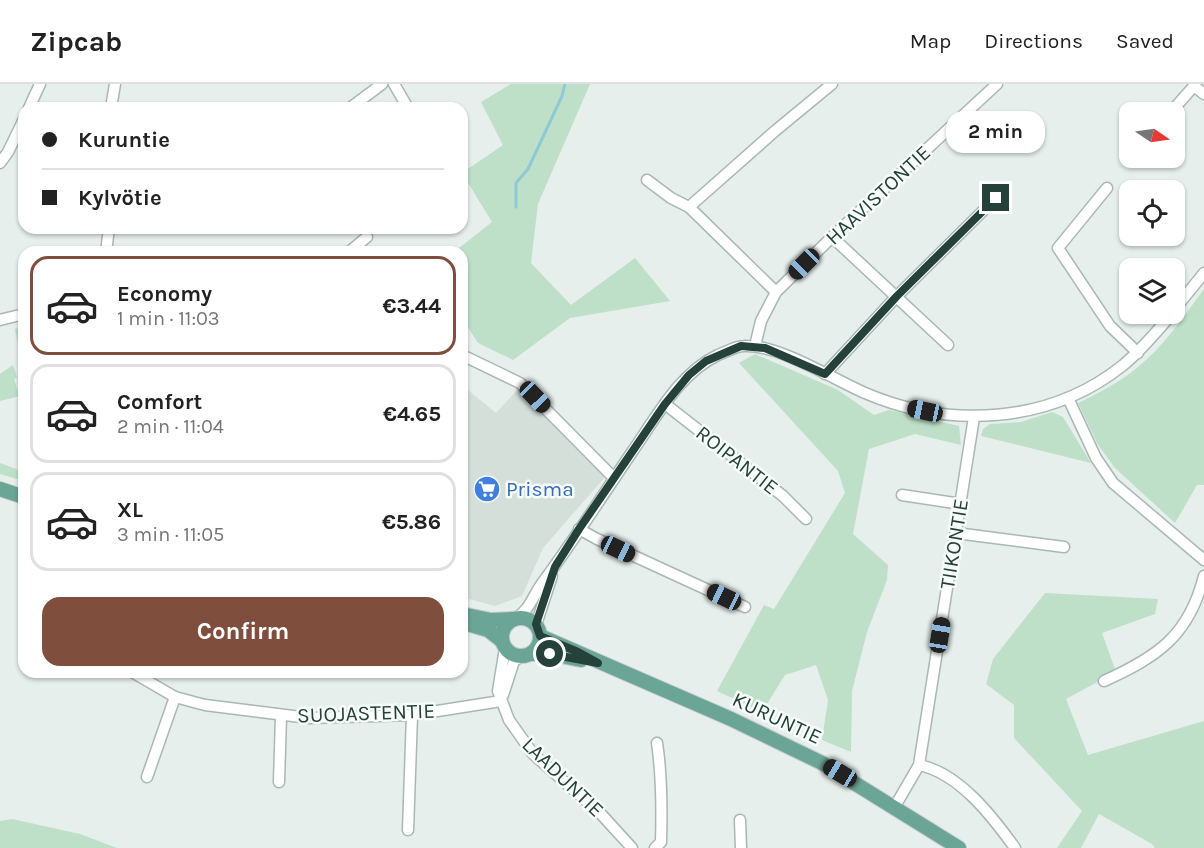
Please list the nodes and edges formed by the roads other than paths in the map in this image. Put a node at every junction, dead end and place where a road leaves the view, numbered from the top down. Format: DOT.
graph roads {
  1 [pos="40,84"];
  2 [pos="115,84"];
  3 [pos="382,84"];
  4 [pos="394,84"];
  5 [pos="832,84"];
  6 [pos="991,86"];
  7 [pos="1204,94"];
  8 [pos="32,102"];
  9 [pos="112,102"];
  10 [pos="358,102"];
  11 [pos="404,102"];
  12 [pos="1180,102"];
  13 [pos="18,131"];
  14 [pos="0,163"];
  15 [pos="647,180"];
  16 [pos="1107,189"];
  17 [pos="996,198"];
  18 [pos="689,207"];
  19 [pos="367,237"];
  20 [pos="832,237"];
  21 [pos="356,246"];
  22 [pos="1204,273"];
  23 [pos="777,292"];
  24 [pos="897,296"];
  25 [pos="1185,297"];
  26 [pos="18,316"];
  27 [pos="0,320"];
  28 [pos="1163,324"];
  29 [pos="948,345"];
  30 [pos="755,346"];
  31 [pos="1138,353"];
  32 [pos="468,358"];
  33 [pos="825,374"];
  34 [pos="1068,398"];
  35 [pos="665,404"];
  36 [pos="974,417"];
  37 [pos="614,478"];
  38 [pos="0,489"];
  39 [pos="18,495"];
  40 [pos="902,495"];
  41 [pos="0,497"];
  42 [pos="18,503"];
  43 [pos="961,504"];
  44 [pos="806,519"];
  45 [pos="579,529"];
  46 [pos="956,533"];
  47 [pos="1064,547"];
  48 [pos="1204,560"];
  49 [pos="555,567"];
  50 [pos="1204,576"];
  51 [pos="745,607"];
  52 [pos="468,615"];
  53 [pos="515,619"];
  54 [pos="468,625"];
  55 [pos="538,630"];
  56 [pos="504,644"];
  57 [pos="527,655"];
  58 [pos="598,663"];
  59 [pos="142,678"];
  60 [pos="1104,681"];
  61 [pos="175,697"];
  62 [pos="501,701"];
  63 [pos="412,715"];
  64 [pos="281,716"];
  65 [pos="657,743"];
  66 [pos="919,765"];
  67 [pos="147,777"];
  68 [pos="279,782"];
  69 [pos="894,808"];
  70 [pos="740,820"];
  71 [pos="408,830"];
  72 [pos="632,848"];
  73 [pos="655,848"];
  74 [pos="741,848"];
  75 [pos="959,848"];
  76 [pos="1015,848"];
  1 -- 8 [label="street"];
  2 -- 9 [label="street"];
  3 -- 10 [label="street"];
  4 -- 11 [label="street"];
  5 -- 18 [label="street"];
  6 -- 20 [label="street, HAAVISTONTIE"];
  7 -- 12 [label="street"];
  13 -- 14 [label="street"];
  15 -- 18 [label="street"];
  16 -- 31 [label="street"];
  17 -- 24 [label="street"];
  18 -- 23 [label="street"];
  19 -- 21 [label="street"];
  20 -- 23 [label="street, HAAVISTONTIE"];
  20 -- 24 [label="street"];
  22 -- 25 [label="street"];
  23 -- 30 [label="street, HAAVISTONTIE"];
  24 -- 29 [label="street"];
  24 -- 33 [label="street"];
  26 -- 27 [label="street"];
  28 -- 31 [label="street"];
  30 -- 33 [label="street"];
  30 -- 35 [label="street"];
  31 -- 34 [label="street"];
  32 -- 37 [label="street"];
  33 -- 36 [label="street"];
  34 -- 36 [label="street"];
  34 -- 48 [label="street"];
  35 -- 37 [label="street"];
  35 -- 44 [label="street, ROIPANTIE"];
  36 -- 43 [label="street, TIIKONTIE"];
  37 -- 45 [label="street"];
  38 -- 39 [label="main road"];
  40 -- 43 [label="street"];
  41 -- 42 [label="main road"];
  43 -- 46 [label="street, TIIKONTIE"];
  45 -- 49 [label="street"];
  45 -- 51 [label="street"];
  46 -- 47 [label="street"];
  46 -- 66 [label="street, TIIKONTIE"];
  49 -- 53 [label="street"];
  49 -- 55 [label="street"];
  50 -- 60 [label="street"];
  52 -- 53 [label="main road"];
  53 -- 55 [label="main road"];
  53 -- 56 [label="main road"];
  54 -- 56 [label="main road"];
  55 -- 57 [label="main road"];
  55 -- 58 [label="main road, KURUNTIE"];
  56 -- 57 [label="main road"];
  56 -- 62 [label="street, LAADUNTIE"];
  57 -- 58 [label="main road, KURUNTIE"];
  57 -- 62 [label="street"];
  58 -- 69 [label="main road, KURUNTIE"];
  59 -- 61 [label="street, SUOJASTENTIE"];
  61 -- 64 [label="street, SUOJASTENTIE"];
  61 -- 67 [label="street"];
  62 -- 63 [label="street, SUOJASTENTIE"];
  62 -- 72 [label="street, LAADUNTIE"];
  63 -- 64 [label="street, SUOJASTENTIE"];
  63 -- 71 [label="street"];
  64 -- 68 [label="street"];
  65 -- 73 [label="street"];
  66 -- 69 [label="street, TIIKONTIE"];
  66 -- 76 [label="street"];
  69 -- 75 [label="main road, KURUNTIE"];
  70 -- 74 [label="street"];
}
